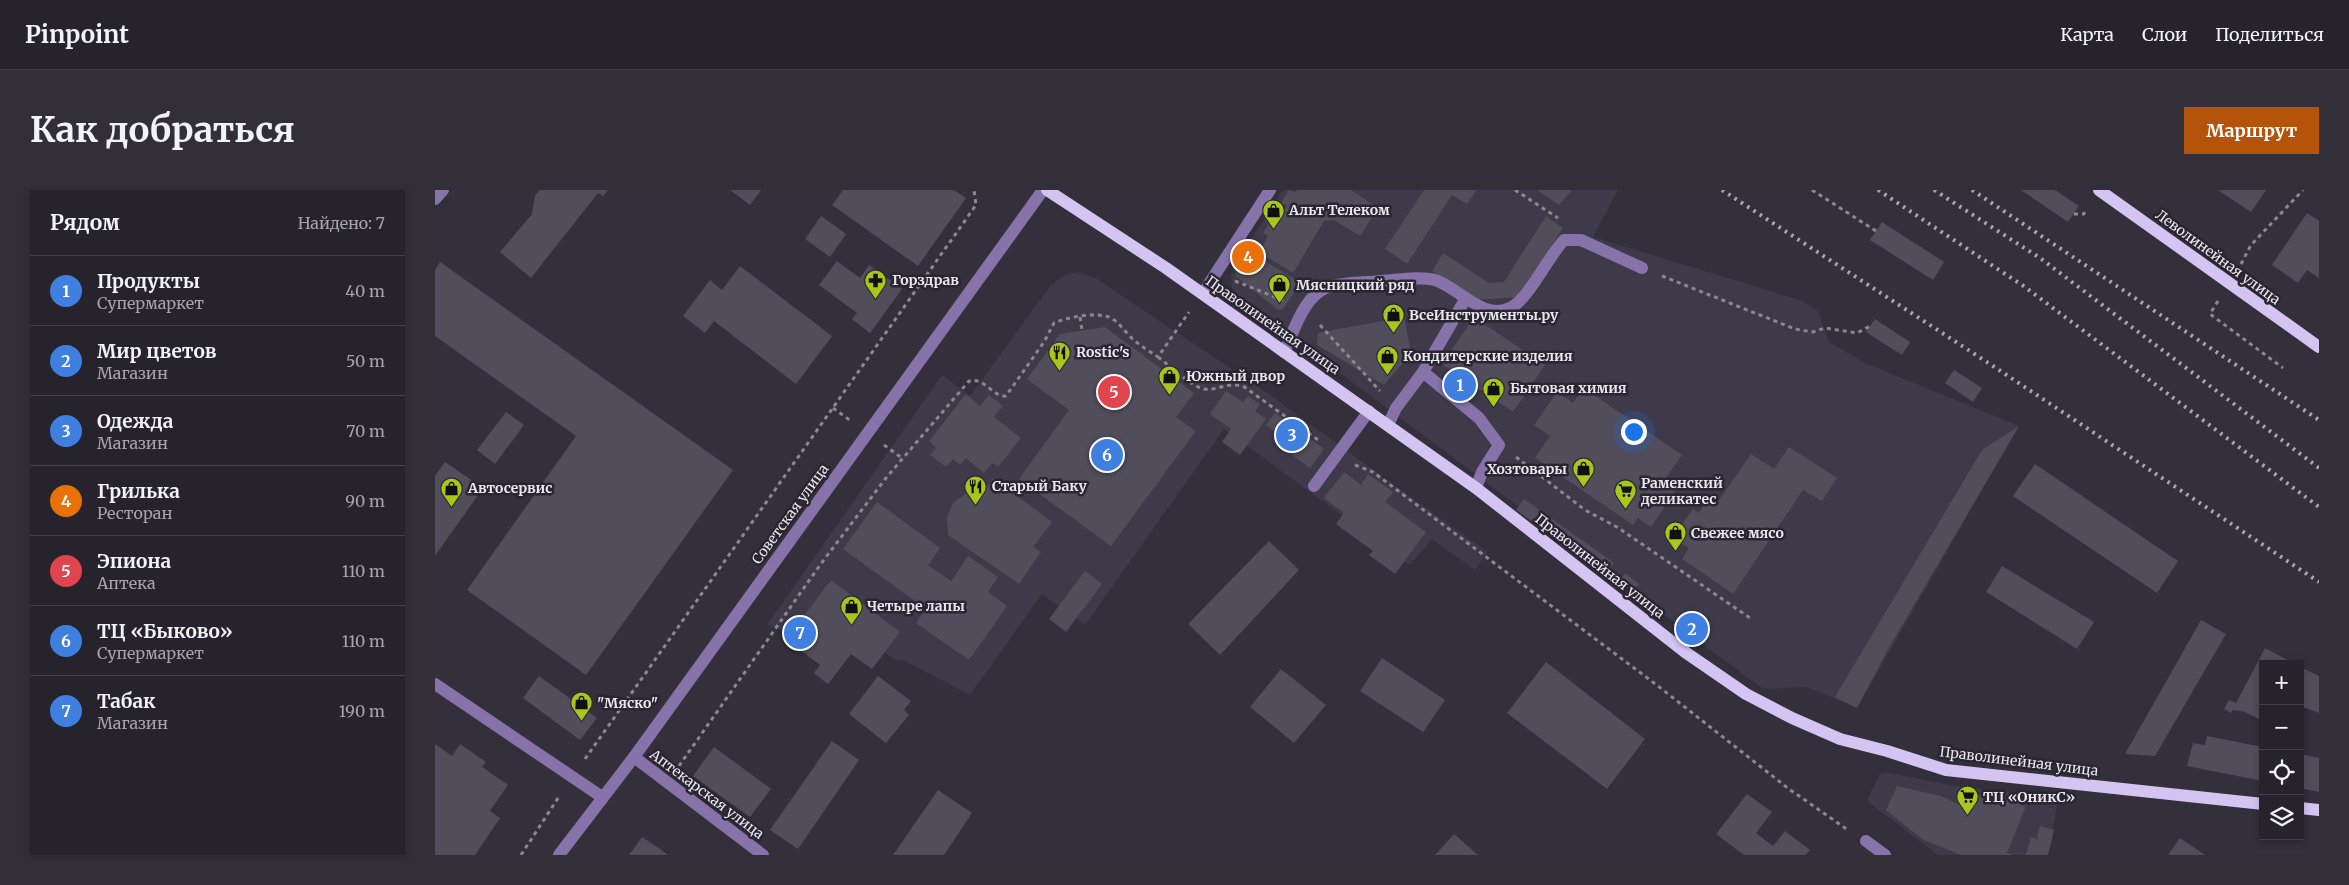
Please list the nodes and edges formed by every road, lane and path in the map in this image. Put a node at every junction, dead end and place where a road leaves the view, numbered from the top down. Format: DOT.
graph roads {
  1 [pos="443,190"];
  2 [pos="974,190"];
  3 [pos="1045,190"];
  4 [pos="1270,190"];
  5 [pos="1515,190"];
  6 [pos="1812,190"];
  7 [pos="2099,190"];
  8 [pos="435,199"];
  9 [pos="1560,219"];
  10 [pos="1876,231"];
  11 [pos="1642,268"];
  12 [pos="1203,293"];
  13 [pos="1465,298"];
  14 [pos="1080,317"];
  15 [pos="1870,326"];
  16 [pos="1082,330"];
  17 [pos="2319,347"];
  18 [pos="1284,352"];
  19 [pos="1159,357"];
  20 [pos="1423,372"];
  21 [pos="1369,411"];
  22 [pos="1388,425"];
  23 [pos="1499,445"];
  24 [pos="1337,454"];
  25 [pos="1314,486"];
  26 [pos="1476,488"];
  27 [pos="1753,620"];
  28 [pos="435,684"];
  29 [pos="633,757"];
  30 [pos="572,777"];
  31 [pos="669,784"];
  32 [pos="602,797"];
  33 [pos="2259,804"];
  34 [pos="2304,808"];
  35 [pos="2319,810"];
  36 [pos="1866,841"];
  37 [pos="521,855"];
  38 [pos="559,855"];
  39 [pos="761,855"];
  40 [pos="1885,855"];
  1 -- 8 [label="street"];
  2 -- 30 [label="path"];
  3 -- 12 [label="main road, Праволинейная улица"];
  3 -- 29 [label="street, Советская улица"];
  4 -- 12 [label="street"];
  5 -- 9 [label="path"];
  6 -- 10 [label="path"];
  7 -- 17 [label="main road, Леволинейная улица"];
  11 -- 13 [label="street"];
  11 -- 15 [label="path"];
  12 -- 18 [label="main road, Праволинейная улица"];
  12 -- 19 [label="path"];
  13 -- 18 [label="street"];
  13 -- 20 [label="street"];
  14 -- 16 [label="path"];
  14 -- 19 [label="path"];
  14 -- 31 [label="path"];
  18 -- 21 [label="main road, Праволинейная улица"];
  19 -- 24 [label="path"];
  20 -- 22 [label="street"];
  20 -- 23 [label="street"];
  21 -- 22 [label="main road, Праволинейная улица"];
  21 -- 24 [label="street"];
  22 -- 26 [label="main road, Праволинейная улица"];
  23 -- 26 [label="street"];
  23 -- 27 [label="path"];
  24 -- 25 [label="street"];
  24 -- 36 [label="path"];
  26 -- 33 [label="main road, Праволинейная улица"];
  28 -- 30 [label="street"];
  29 -- 31 [label="street, Аптекарская улица"];
  29 -- 32 [label="street, Советская улица"];
  30 -- 32 [label="street"];
  30 -- 37 [label="path"];
  31 -- 39 [label="street, Аптекарская улица"];
  32 -- 38 [label="street, Советская улица"];
  34 -- 35 [label="main road"];
  36 -- 40 [label="street"];
}
